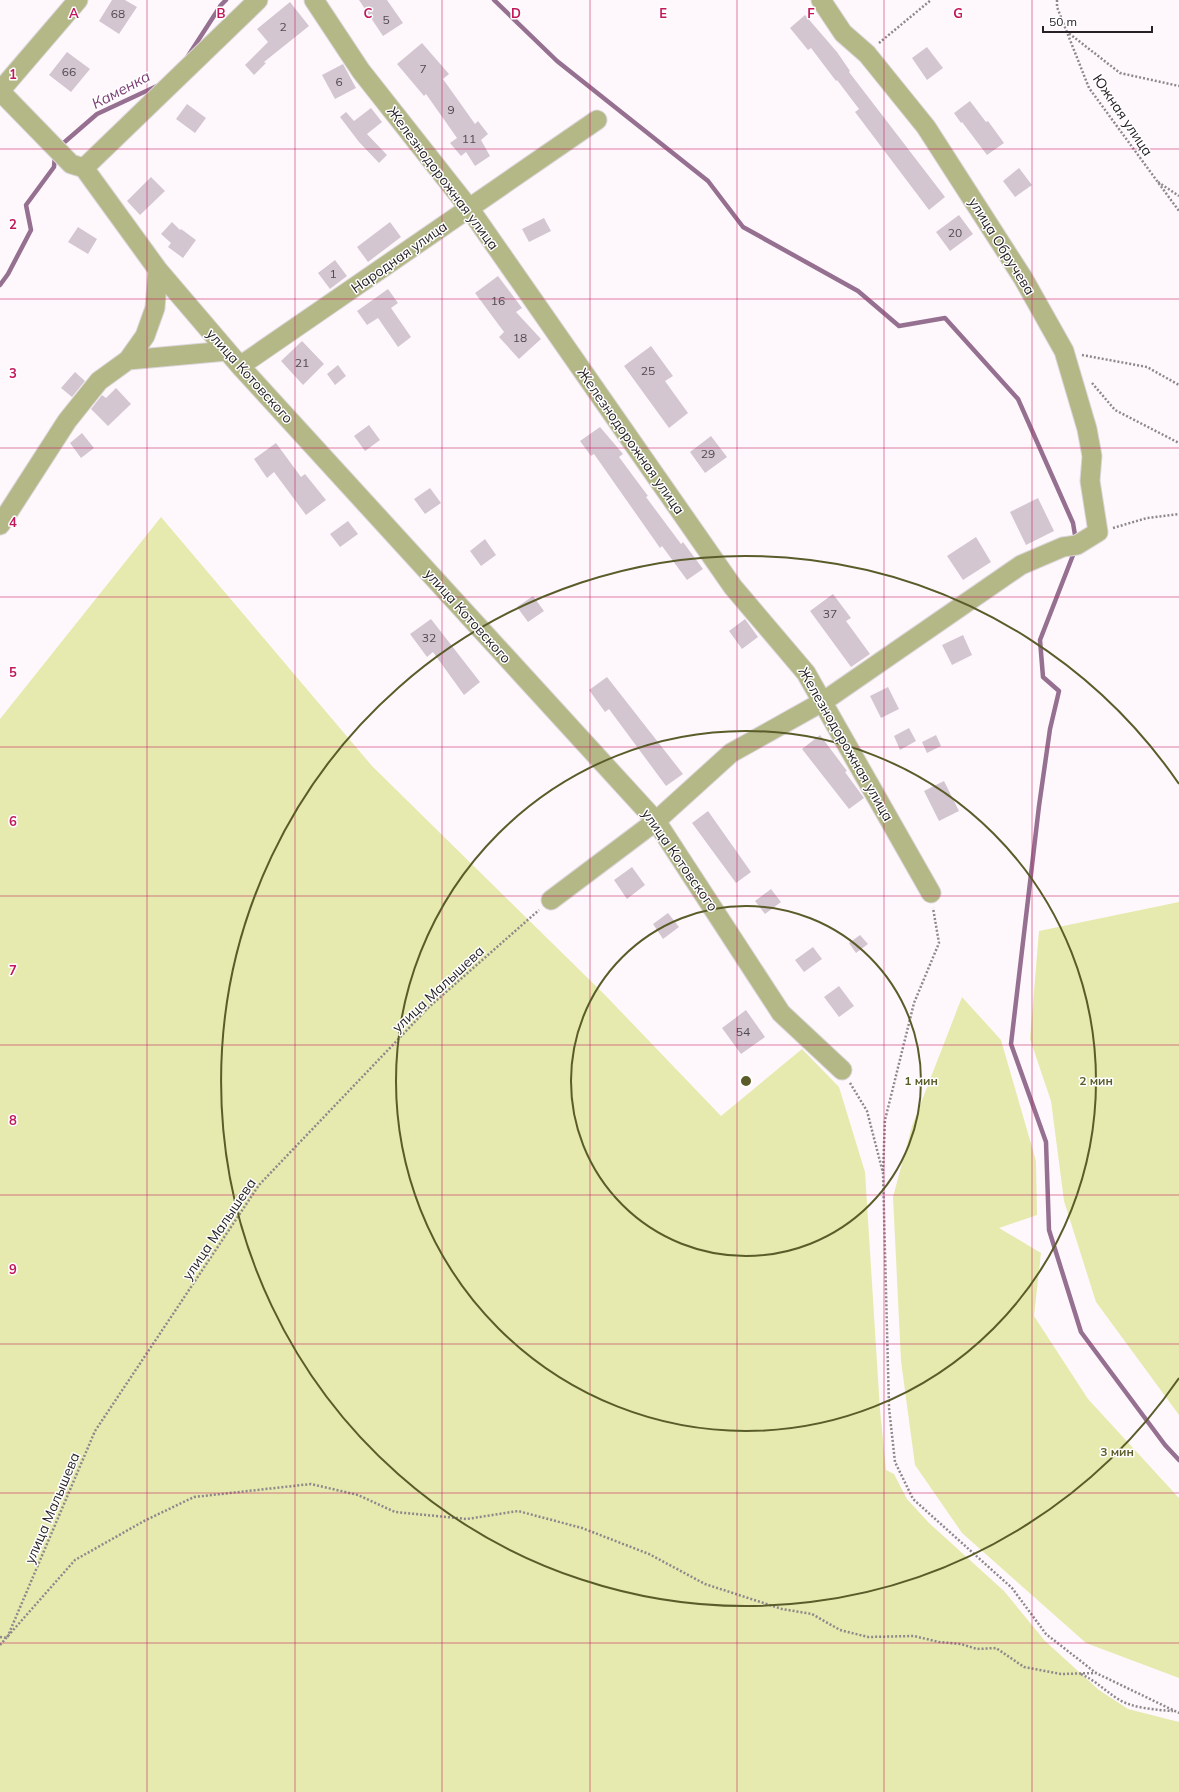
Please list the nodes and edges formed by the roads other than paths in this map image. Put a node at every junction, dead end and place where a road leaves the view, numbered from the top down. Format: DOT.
graph roads {
  1 [pos="78,0"];
  2 [pos="258,0"];
  3 [pos="314,0"];
  4 [pos="820,0"];
  5 [pos="0,91"];
  6 [pos="597,120"];
  7 [pos="84,168"];
  8 [pos="469,208"];
  9 [pos="158,270"];
  10 [pos="227,351"];
  11 [pos="128,360"];
  12 [pos="240,366"];
  13 [pos="0,526"];
  14 [pos="824,702"];
  15 [pos="656,821"];
  16 [pos="931,893"];
  17 [pos="551,900"];
  18 [pos="842,1070"];
  1 -- 5 [label="street"];
  2 -- 7 [label="street"];
  3 -- 8 [label="street, Железнодорожная улица"];
  4 -- 14 [label="street, улица Обручева"];
  5 -- 7 [label="street"];
  6 -- 8 [label="street, Народная улица"];
  7 -- 9 [label="street, улица Котовского"];
  8 -- 12 [label="street, Народная улица"];
  8 -- 14 [label="street, Железнодорожная улица"];
  9 -- 10 [label="street, улица Котовского"];
  9 -- 11 [label="street"];
  10 -- 11 [label="street"];
  10 -- 12 [label="street, улица Котовского"];
  11 -- 13 [label="street"];
  12 -- 15 [label="street, улица Котовского"];
  14 -- 15 [label="street"];
  14 -- 16 [label="street, Железнодорожная улица"];
  15 -- 17 [label="street"];
  15 -- 18 [label="street, улица Котовского"];
}
